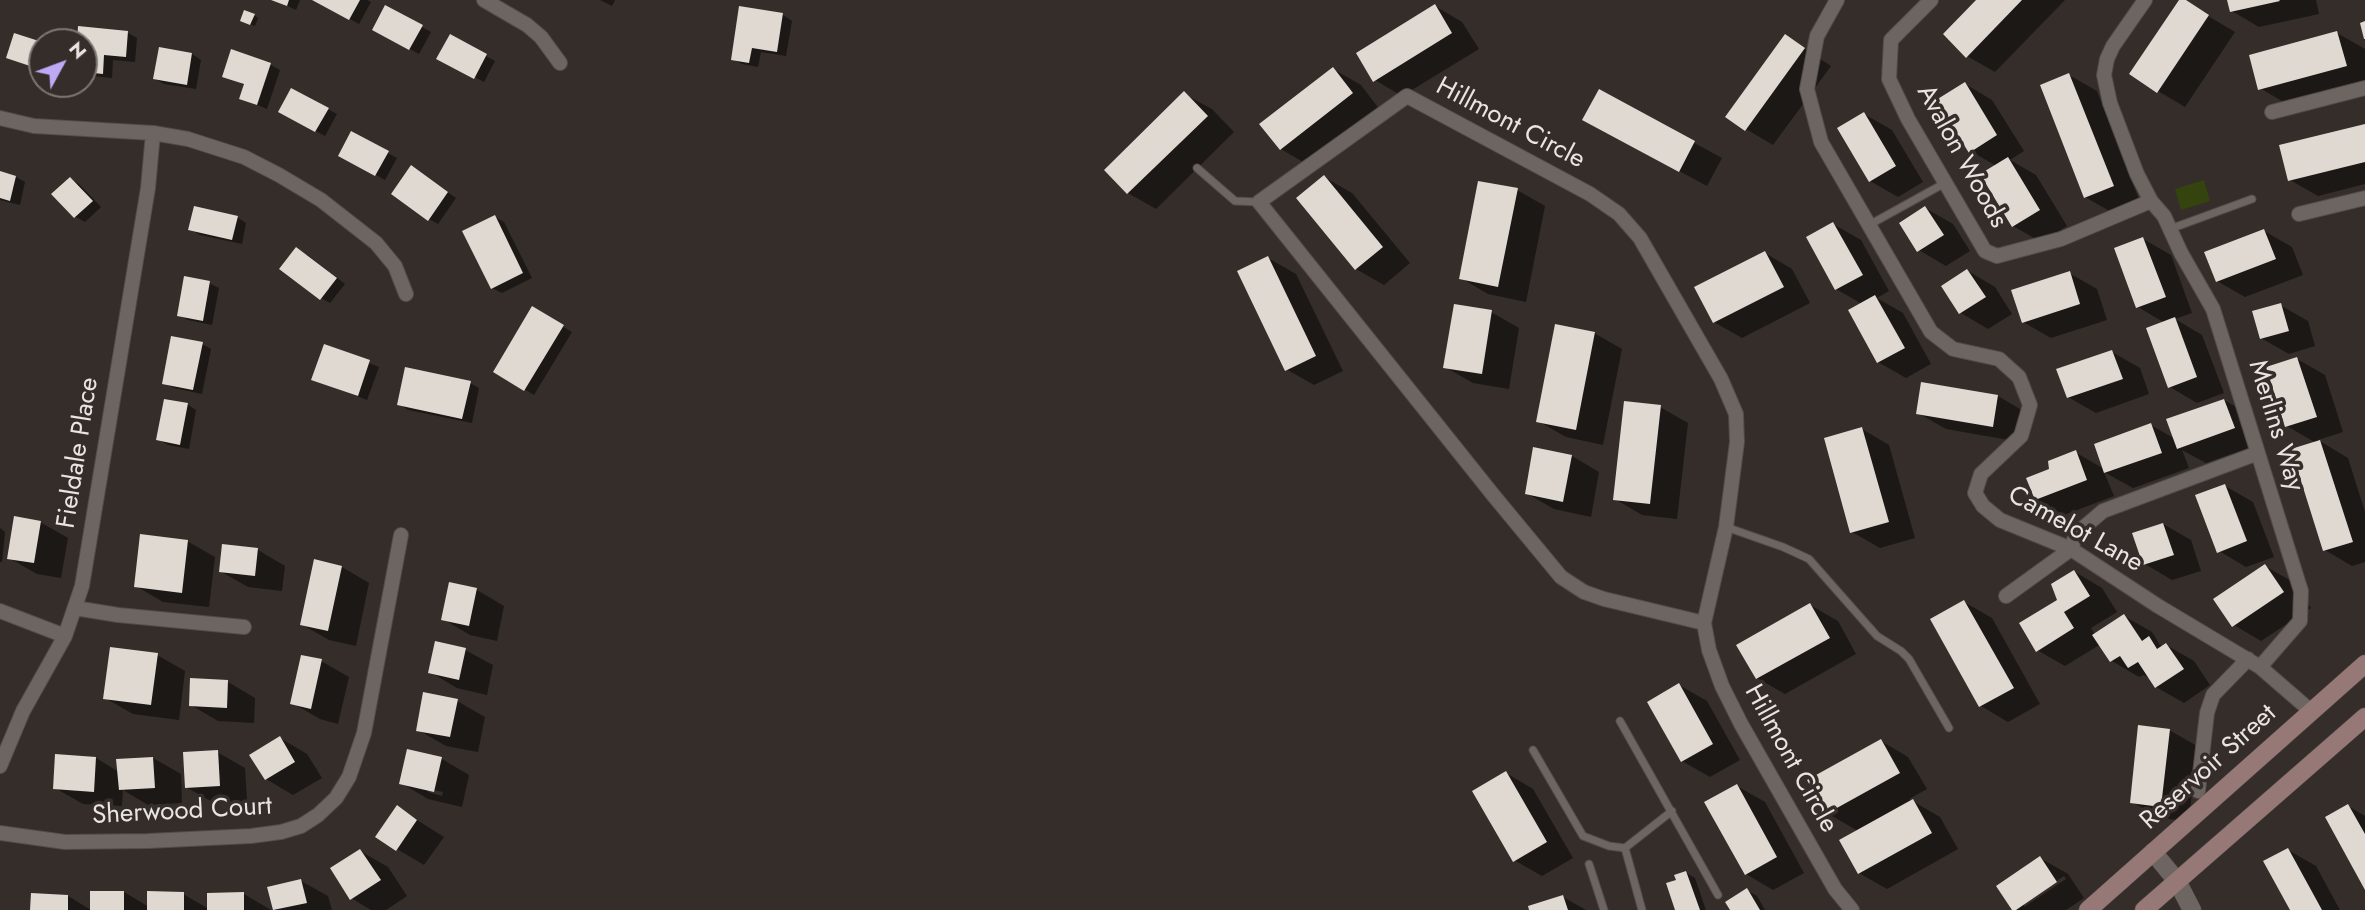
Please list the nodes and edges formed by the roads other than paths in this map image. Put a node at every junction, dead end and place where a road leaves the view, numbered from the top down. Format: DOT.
graph roads {
  1 [pos="484,0"];
  2 [pos="1837,0"];
  3 [pos="1931,0"];
  4 [pos="2145,0"];
  5 [pos="560,63"];
  6 [pos="2365,88"];
  7 [pos="2272,112"];
  8 [pos="0,118"];
  9 [pos="153,133"];
  10 [pos="1197,168"];
  11 [pos="1945,183"];
  12 [pos="2365,198"];
  13 [pos="2252,199"];
  14 [pos="2151,201"];
  15 [pos="1259,202"];
  16 [pos="2299,214"];
  17 [pos="1869,225"];
  18 [pos="2170,229"];
  19 [pos="406,294"];
  20 [pos="2258,453"];
  21 [pos="1726,527"];
  22 [pos="401,535"];
  23 [pos="2071,550"];
  24 [pos="2006,596"];
  25 [pos="75,608"];
  26 [pos="0,611"];
  27 [pos="1704,623"];
  28 [pos="244,627"];
  29 [pos="65,636"];
  30 [pos="2254,663"];
  31 [pos="2365,664"];
  32 [pos="2312,712"];
  33 [pos="2365,717"];
  34 [pos="1620,721"];
  35 [pos="1949,728"];
  36 [pos="1533,750"];
  37 [pos="0,766"];
  38 [pos="2198,791"];
  39 [pos="1672,811"];
  40 [pos="0,833"];
  41 [pos="1625,848"];
  42 [pos="2153,852"];
  43 [pos="1589,864"];
  44 [pos="2177,881"];
  45 [pos="1718,895"];
  46 [pos="1604,910"];
  47 [pos="1642,910"];
  48 [pos="1852,910"];
  49 [pos="2088,910"];
  50 [pos="2144,910"];
  51 [pos="2192,910"];
  1 -- 5 [label="street"];
  2 -- 17 [label="street, Camelot Lane"];
  3 -- 11 [label="street, Avalon Woods"];
  4 -- 14 [label="street"];
  6 -- 7 [label="street"];
  8 -- 9 [label="street"];
  9 -- 19 [label="street"];
  9 -- 25 [label="street, Fieldale Place"];
  10 -- 15 [label="lane"];
  11 -- 14 [label="street, Avalon Woods"];
  11 -- 17 [label="lane"];
  12 -- 16 [label="street"];
  13 -- 18 [label="lane"];
  14 -- 18 [label="street, Merlins Way"];
  15 -- 21 [label="street, Hillmont Circle"];
  15 -- 27 [label="street"];
  17 -- 23 [label="street, Camelot Lane"];
  18 -- 20 [label="street, Merlins Way"];
  20 -- 23 [label="street"];
  20 -- 30 [label="street, Merlins Way"];
  21 -- 27 [label="street, Hillmont Circle"];
  21 -- 35 [label="lane"];
  22 -- 40 [label="street, Sherwood Court"];
  23 -- 24 [label="street"];
  23 -- 30 [label="street, Camelot Lane"];
  25 -- 28 [label="street"];
  25 -- 29 [label="street, Fieldale Place"];
  26 -- 29 [label="street"];
  27 -- 48 [label="street, Hillmont Circle"];
  29 -- 37 [label="street, Fieldale Place"];
  30 -- 32 [label="street, Camelot Lane"];
  30 -- 38 [label="street, Merlins Way"];
  31 -- 32 [label="main road, Reservoir Street"];
  32 -- 42 [label="main road, Reservoir Street"];
  33 -- 44 [label="main road"];
  34 -- 39 [label="lane"];
  36 -- 41 [label="lane"];
  39 -- 41 [label="lane"];
  39 -- 45 [label="lane"];
  41 -- 47 [label="lane"];
  42 -- 44 [label="street"];
  42 -- 49 [label="main road, Reservoir Street"];
  43 -- 46 [label="lane"];
  44 -- 50 [label="main road"];
  44 -- 51 [label="street"];
}
